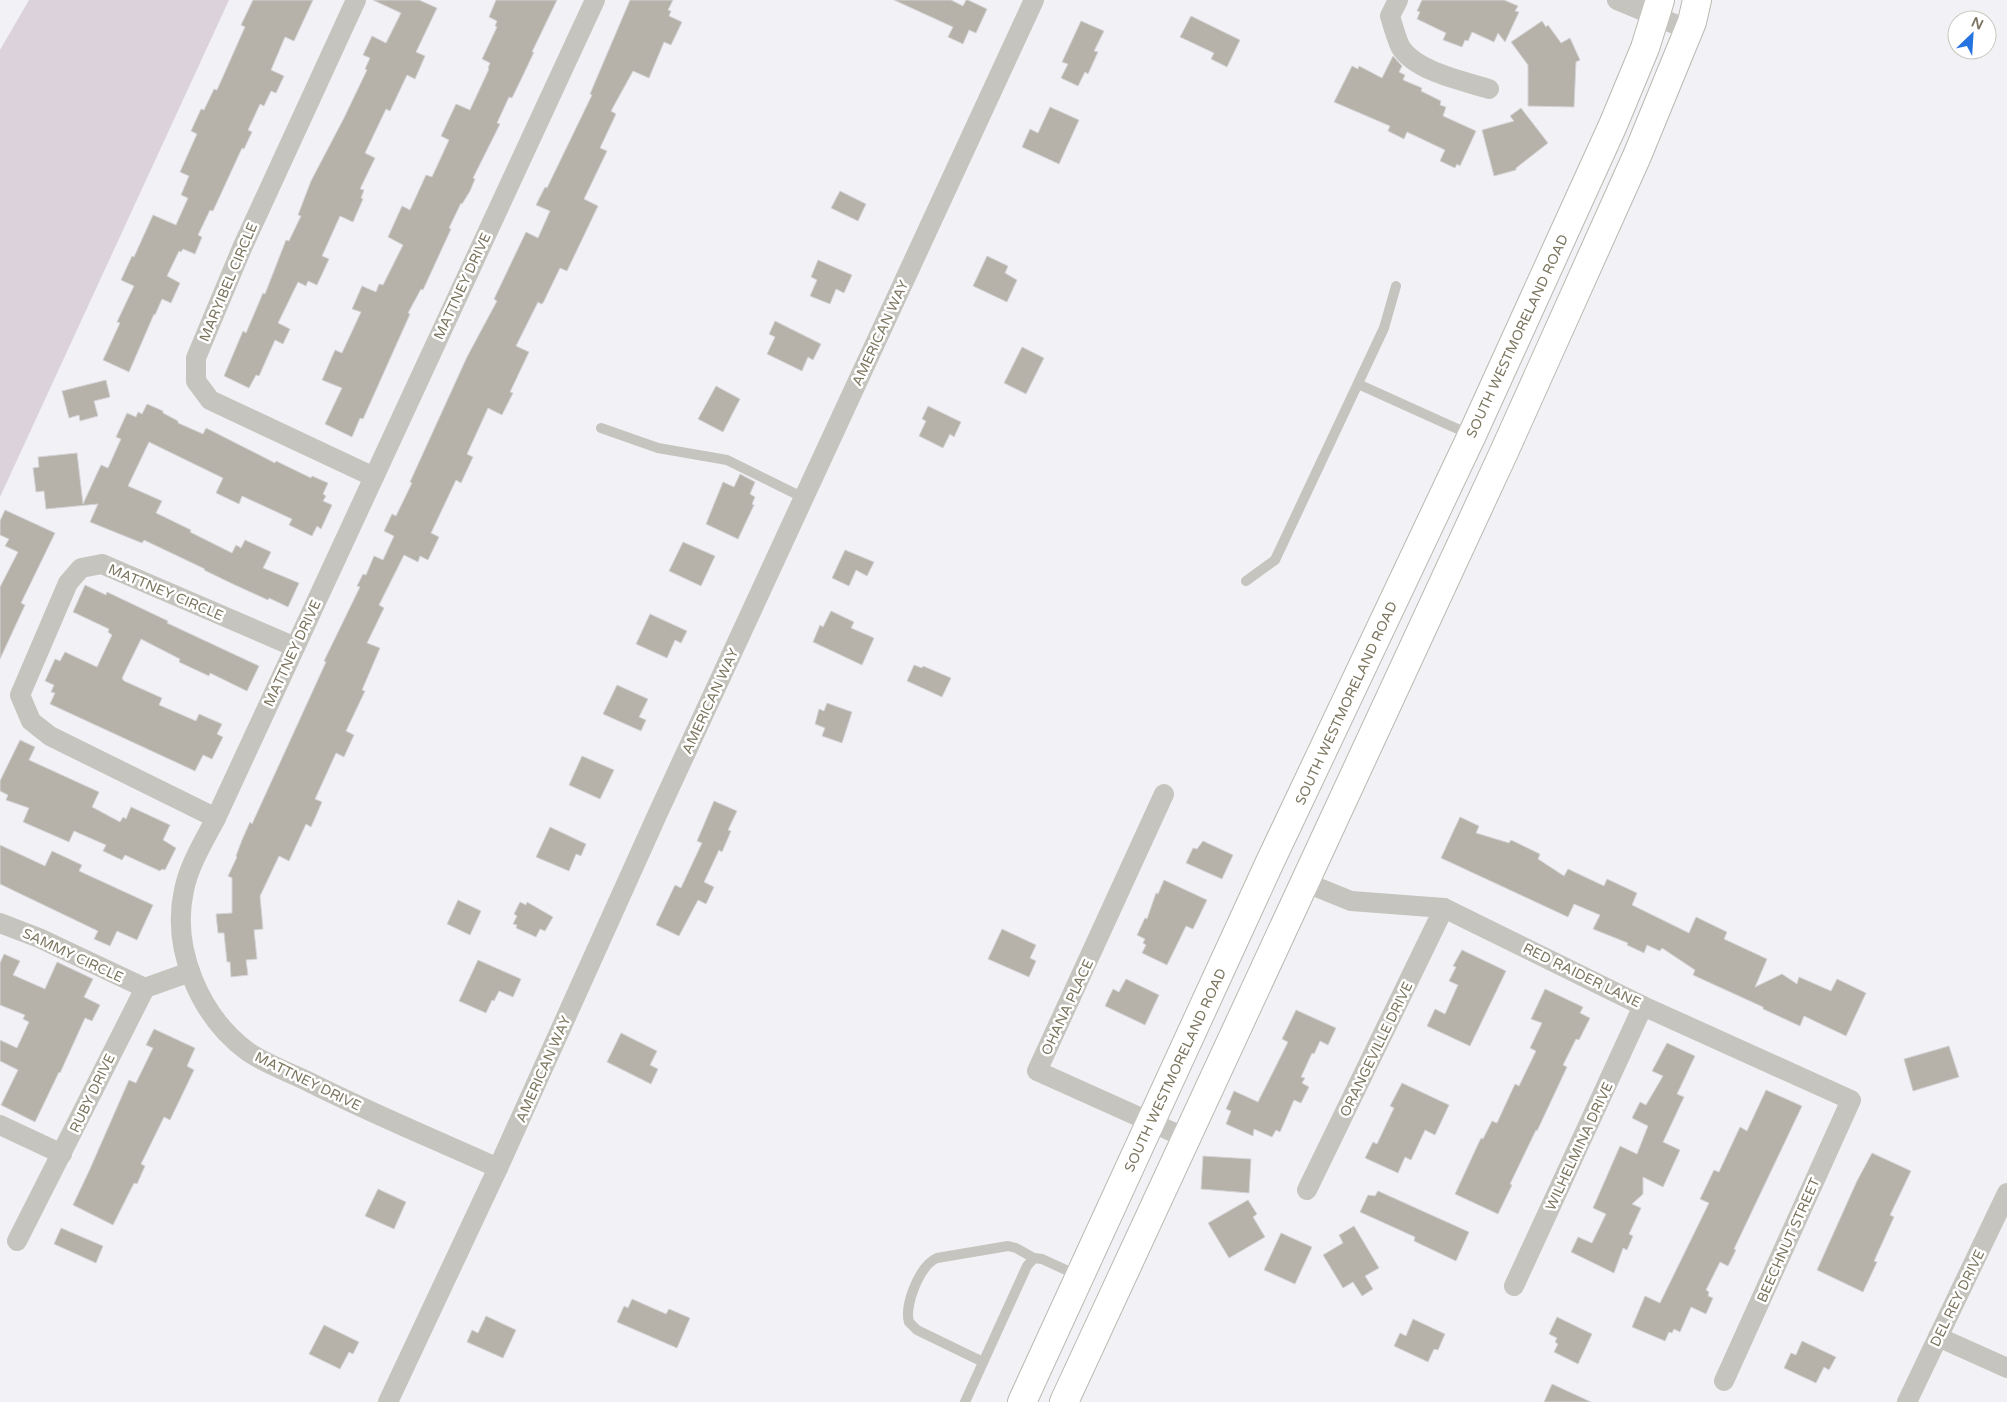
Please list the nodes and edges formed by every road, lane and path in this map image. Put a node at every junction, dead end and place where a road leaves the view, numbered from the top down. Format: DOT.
graph roads {
  1 [pos="356,0"];
  2 [pos="595,0"];
  3 [pos="1034,0"];
  4 [pos="1398,0"];
  5 [pos="1617,0"];
  6 [pos="1697,0"];
  7 [pos="1658,7"];
  8 [pos="1689,30"];
  9 [pos="1489,89"];
  10 [pos="1396,286"];
  11 [pos="1358,384"];
  12 [pos="601,428"];
  13 [pos="1472,435"];
  14 [pos="1504,452"];
  15 [pos="374,477"];
  16 [pos="804,498"];
  17 [pos="1246,581"];
  18 [pos="295,647"];
  19 [pos="1164,794"];
  20 [pos="216,818"];
  21 [pos="1269,864"];
  22 [pos="1304,882"];
  23 [pos="1444,908"];
  24 [pos="0,922"];
  25 [pos="190,972"];
  26 [pos="145,988"];
  27 [pos="1643,1006"];
  28 [pos="1851,1100"];
  29 [pos="1150,1122"];
  30 [pos="0,1125"];
  31 [pos="1186,1138"];
  32 [pos="62,1154"];
  33 [pos="498,1168"];
  34 [pos="1307,1190"];
  35 [pos="2007,1193"];
  36 [pos="17,1242"];
  37 [pos="1034,1258"];
  38 [pos="1076,1285"];
  39 [pos="1514,1286"];
  40 [pos="1106,1310"];
  41 [pos="1938,1337"];
  42 [pos="983,1362"];
  43 [pos="2007,1368"];
  44 [pos="1724,1381"];
  45 [pos="388,1402"];
  46 [pos="965,1402"];
  47 [pos="1022,1402"];
  48 [pos="1064,1402"];
  49 [pos="1907,1402"];
  1 -- 15 [label="street, MARYIBEL CIRCLE"];
  2 -- 15 [label="street, MATTNEY DRIVE"];
  3 -- 16 [label="street, AMERICAN WAY"];
  4 -- 9 [label="street"];
  5 -- 7 [label="street"];
  6 -- 8 [label="main road"];
  7 -- 8 [label="street"];
  7 -- 13 [label="main road, SOUTH WESTMORELAND ROAD"];
  8 -- 14 [label="main road"];
  10 -- 11 [label="lane"];
  11 -- 13 [label="lane"];
  11 -- 17 [label="lane"];
  12 -- 16 [label="lane"];
  13 -- 14 [label="main road"];
  13 -- 21 [label="main road, SOUTH WESTMORELAND ROAD"];
  14 -- 22 [label="main road"];
  15 -- 18 [label="street, MATTNEY DRIVE"];
  16 -- 33 [label="street, AMERICAN WAY"];
  18 -- 20 [label="street, MATTNEY DRIVE"];
  18 -- 20 [label="street, MATTNEY CIRCLE"];
  19 -- 29 [label="street, OHANA PLACE"];
  20 -- 25 [label="street, MATTNEY DRIVE"];
  21 -- 22 [label="main road"];
  21 -- 29 [label="main road, SOUTH WESTMORELAND ROAD"];
  22 -- 23 [label="street, RED RAIDER LANE"];
  22 -- 31 [label="main road"];
  23 -- 27 [label="street, RED RAIDER LANE"];
  23 -- 34 [label="street, ORANGEVILLE DRIVE"];
  24 -- 26 [label="street, SAMMY CIRCLE"];
  25 -- 26 [label="street"];
  25 -- 33 [label="street, MATTNEY DRIVE"];
  26 -- 32 [label="street, RUBY DRIVE"];
  27 -- 28 [label="street, RED RAIDER LANE"];
  27 -- 39 [label="street, WILHELMINA DRIVE"];
  28 -- 44 [label="street, BEECHNUT STREET"];
  29 -- 31 [label="street, OHANA PLACE"];
  29 -- 38 [label="main road, SOUTH WESTMORELAND ROAD"];
  30 -- 32 [label="street"];
  31 -- 40 [label="main road"];
  32 -- 36 [label="street, RUBY DRIVE"];
  33 -- 45 [label="street, AMERICAN WAY"];
  35 -- 41 [label="street, DEL REY DRIVE"];
  37 -- 38 [label="lane"];
  37 -- 42 [label="lane"];
  37 -- 42 [label="lane"];
  38 -- 40 [label="main road"];
  38 -- 47 [label="main road, SOUTH WESTMORELAND ROAD"];
  40 -- 48 [label="main road"];
  41 -- 43 [label="street"];
  41 -- 49 [label="street, DEL REY DRIVE"];
  42 -- 46 [label="lane"];
}
